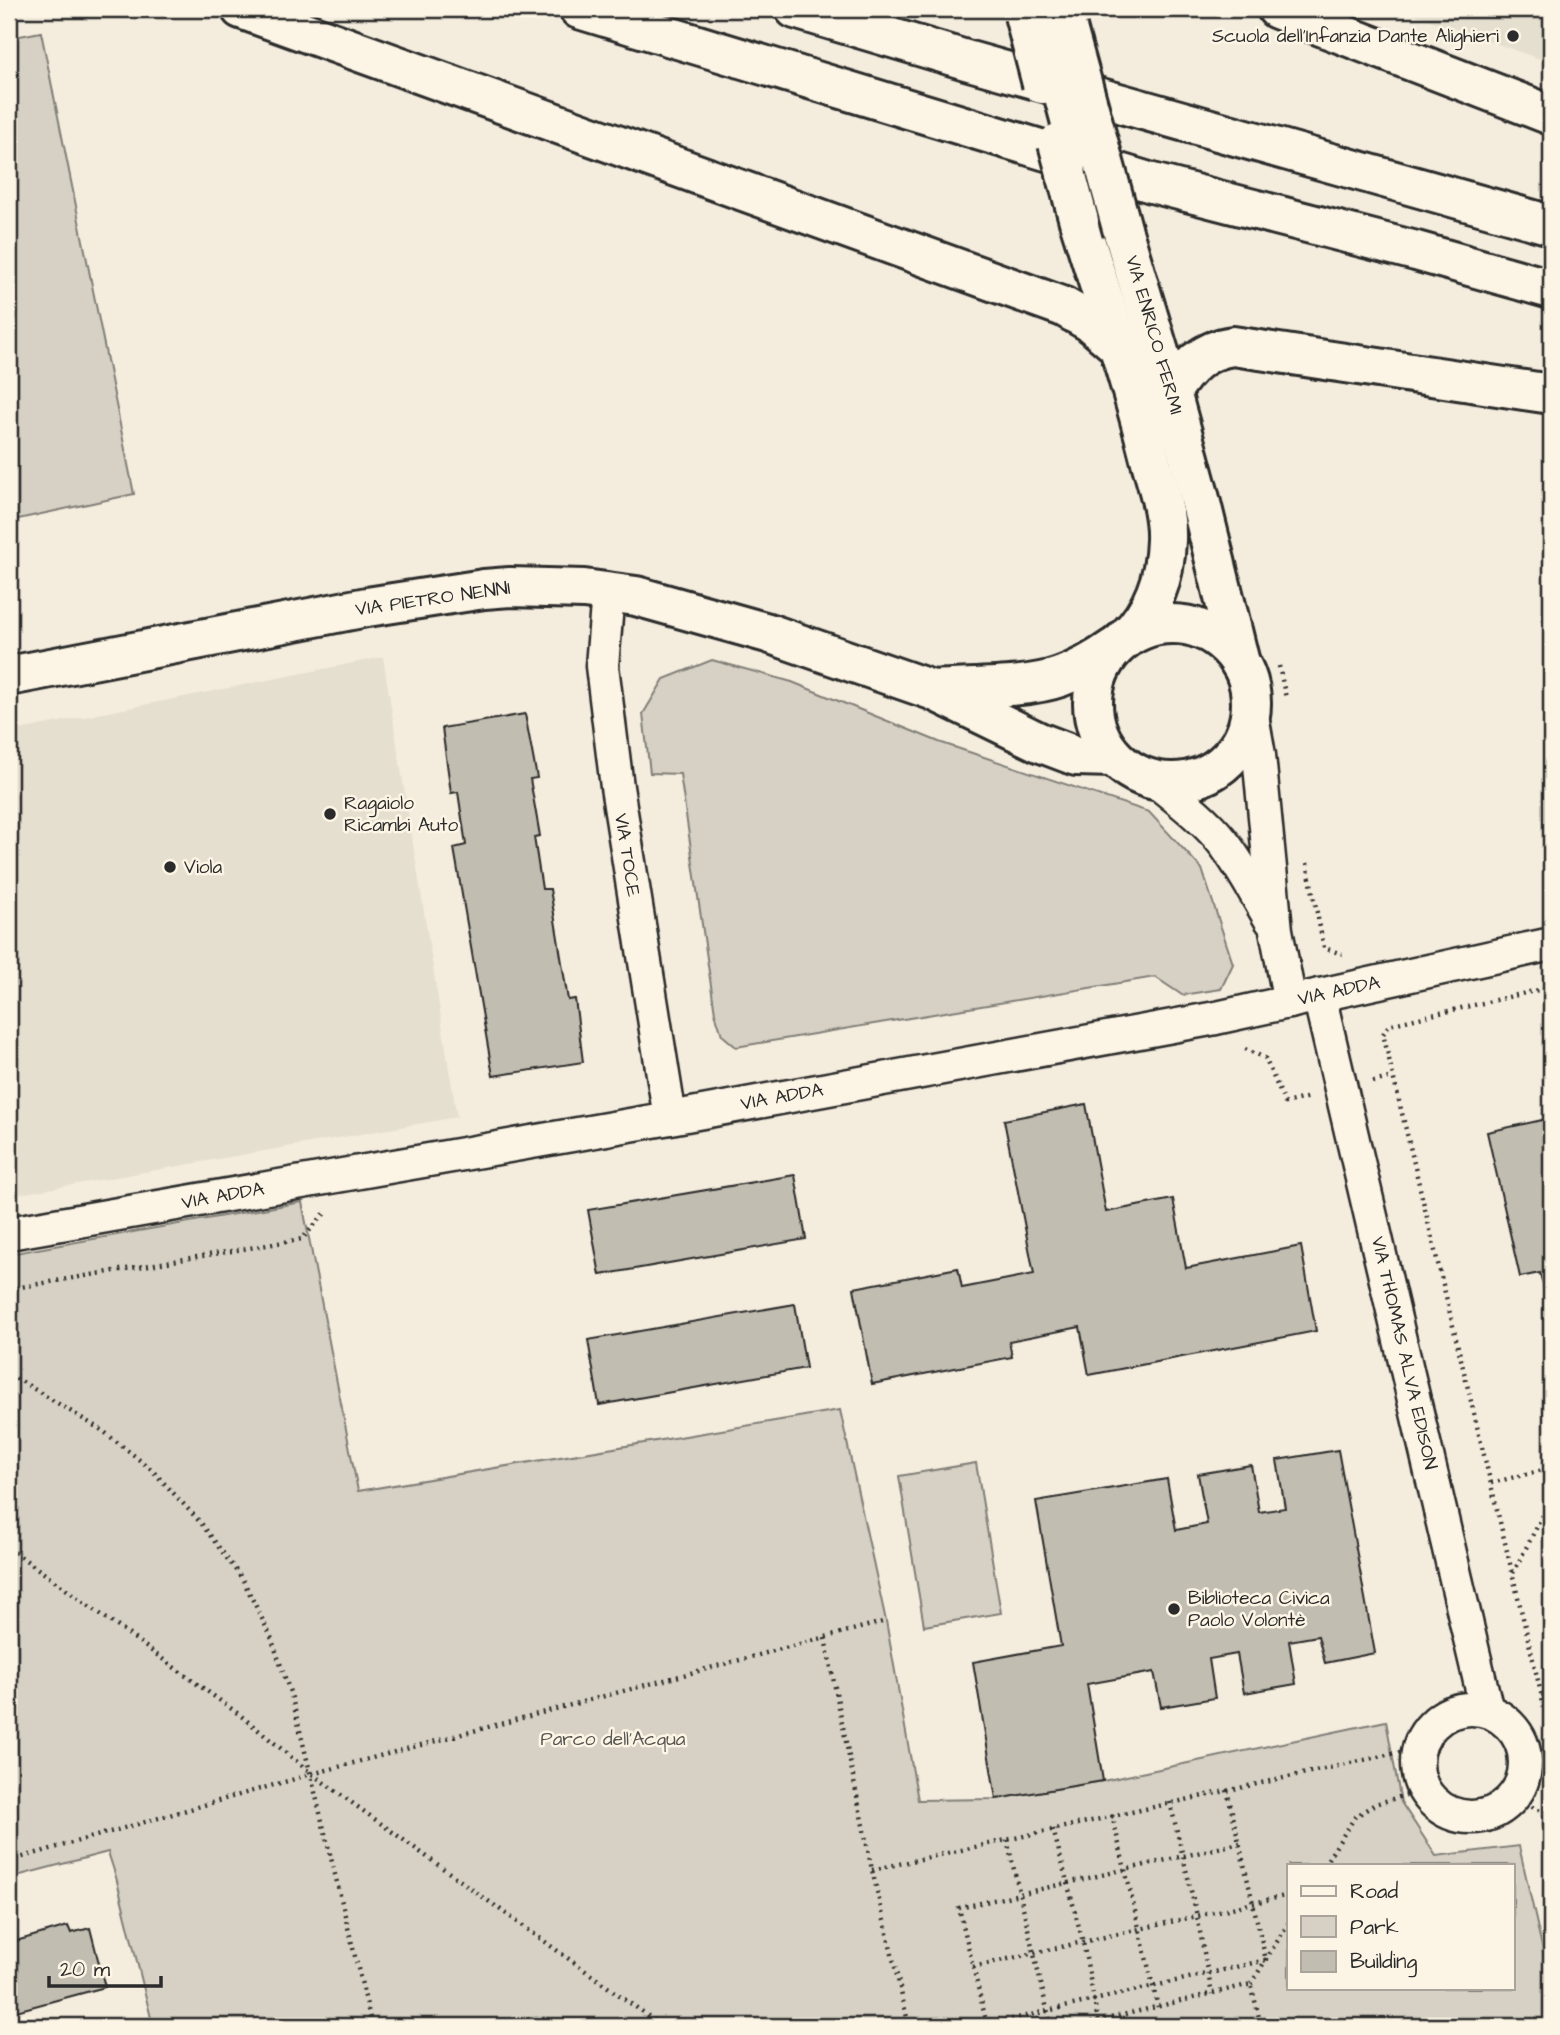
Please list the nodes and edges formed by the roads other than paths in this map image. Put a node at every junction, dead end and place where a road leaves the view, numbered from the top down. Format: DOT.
graph roads {
  1 [pos="241,9"];
  2 [pos="579,9"];
  3 [pos="795,9"];
  4 [pos="1277,9"];
  5 [pos="1046,16"];
  6 [pos="1551,115"];
  7 [pos="1551,225"];
  8 [pos="1551,289"];
  9 [pos="1119,347"];
  10 [pos="1171,392"];
  11 [pos="1551,394"];
  12 [pos="608,592"];
  13 [pos="1121,643"];
  14 [pos="1241,663"];
  15 [pos="9,676"];
  16 [pos="932,690"];
  17 [pos="1251,710"];
  18 [pos="1113,757"];
  19 [pos="1157,782"];
  20 [pos="1276,930"];
  21 [pos="1551,944"];
  22 [pos="1304,998"];
  23 [pos="670,1118"];
  24 [pos="9,1233"];
  25 [pos="1487,1711"];
  1 -- 9 [label="main road"];
  2 -- 8 [label="main road"];
  3 -- 7 [label="main road"];
  4 -- 6 [label="main road"];
  5 -- 9 [label="main road, VIA ENRICO FERMI, bridge"];
  5 -- 10 [label="main road, VIA ENRICO FERMI, bridge"];
  9 -- 13 [label="main road, VIA ENRICO FERMI"];
  10 -- 11 [label="main road"];
  10 -- 14 [label="main road, VIA ENRICO FERMI"];
  12 -- 15 [label="main road, VIA PIETRO NENNI"];
  12 -- 16 [label="main road, VIA PIETRO NENNI"];
  12 -- 23 [label="street, VIA TOCE"];
  13 -- 14 [label="main road"];
  13 -- 16 [label="main road, VIA PIETRO NENNI"];
  13 -- 18 [label="main road"];
  14 -- 17 [label="main road"];
  16 -- 18 [label="main road, VIA PIETRO NENNI"];
  17 -- 19 [label="main road"];
  17 -- 20 [label="street"];
  18 -- 19 [label="main road"];
  19 -- 20 [label="street"];
  20 -- 22 [label="street"];
  21 -- 22 [label="street, VIA ADDA"];
  22 -- 23 [label="street, VIA ADDA"];
  22 -- 25 [label="street, VIA THOMAS ALVA EDISON"];
  23 -- 24 [label="street, VIA ADDA"];
  25 -- 25 [label="street"];
}
